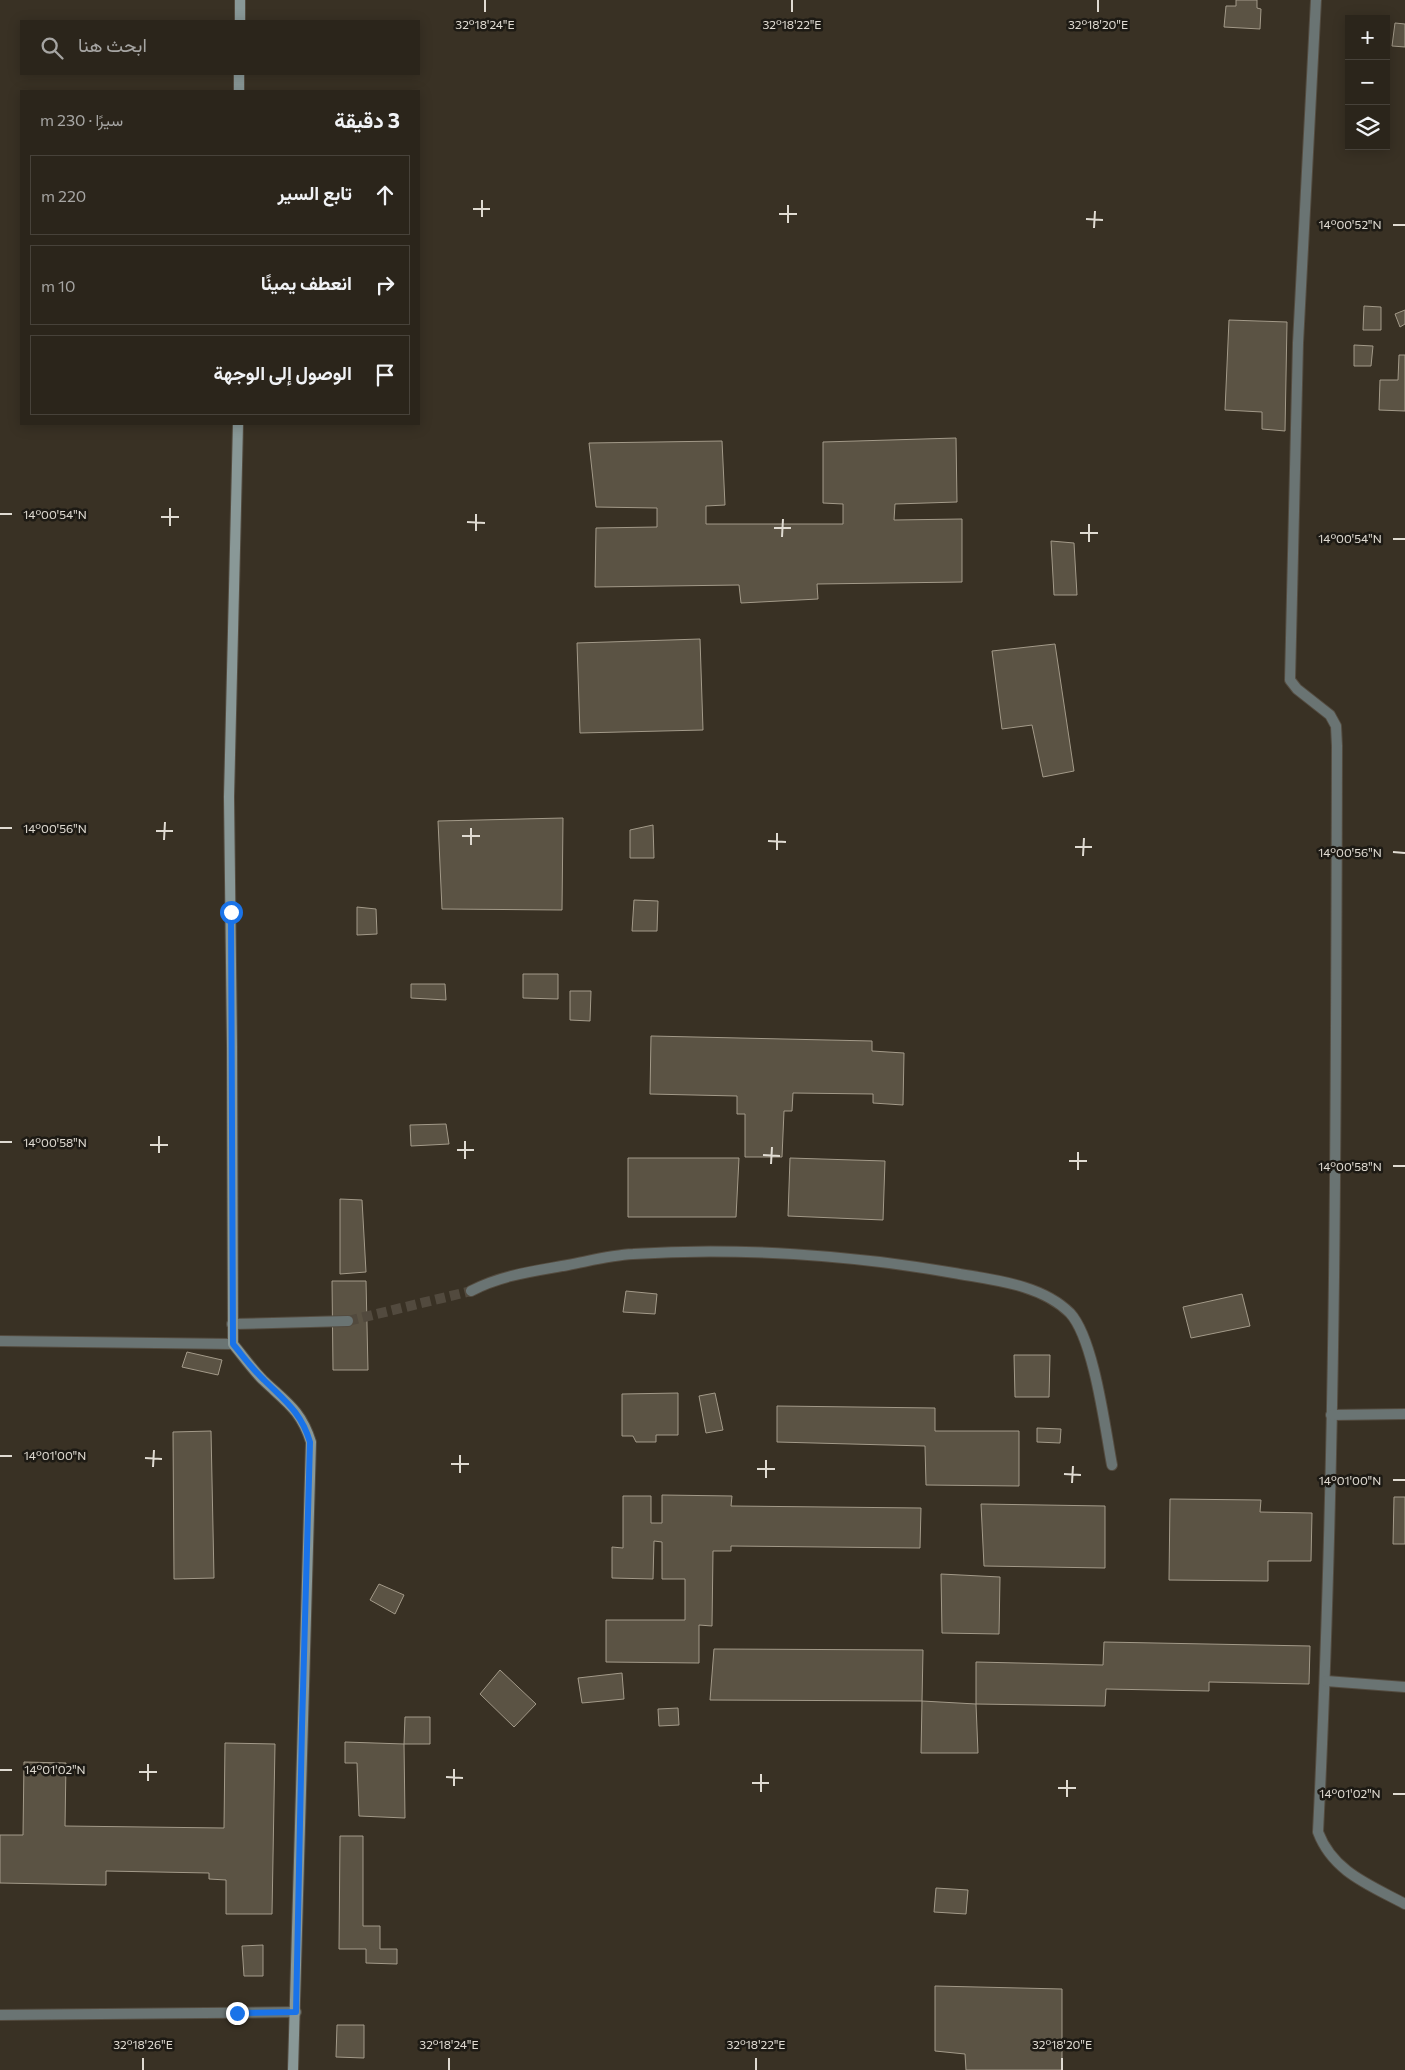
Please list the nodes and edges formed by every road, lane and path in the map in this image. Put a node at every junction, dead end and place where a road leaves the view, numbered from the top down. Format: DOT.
graph roads {
  1 [pos="240,0"];
  2 [pos="1316,0"];
  3 [pos="240,20"];
  4 [pos="240,75"];
  5 [pos="239,90"];
  6 [pos="238,425"];
  7 [pos="471,1291"];
  8 [pos="348,1321"];
  9 [pos="232,1324"];
  10 [pos="0,1341"];
  11 [pos="233,1344"];
  12 [pos="1405,1414"];
  13 [pos="1332,1415"];
  14 [pos="1112,1465"];
  15 [pos="1326,1681"];
  16 [pos="1405,1687"];
  17 [pos="1405,1904"];
  18 [pos="296,2012"];
  19 [pos="0,2015"];
  20 [pos="294,2070"];
  1 -- 3 [label="main road"];
  2 -- 13 [label="street"];
  4 -- 5 [label="main road"];
  6 -- 9 [label="main road"];
  7 -- 14 [label="street"];
  8 -- 9 [label="street"];
  9 -- 11 [label="main road"];
  10 -- 11 [label="street"];
  11 -- 18 [label="main road"];
  12 -- 13 [label="street"];
  13 -- 15 [label="street"];
  15 -- 16 [label="street"];
  15 -- 17 [label="street"];
  18 -- 19 [label="street"];
  18 -- 20 [label="main road"];
}
